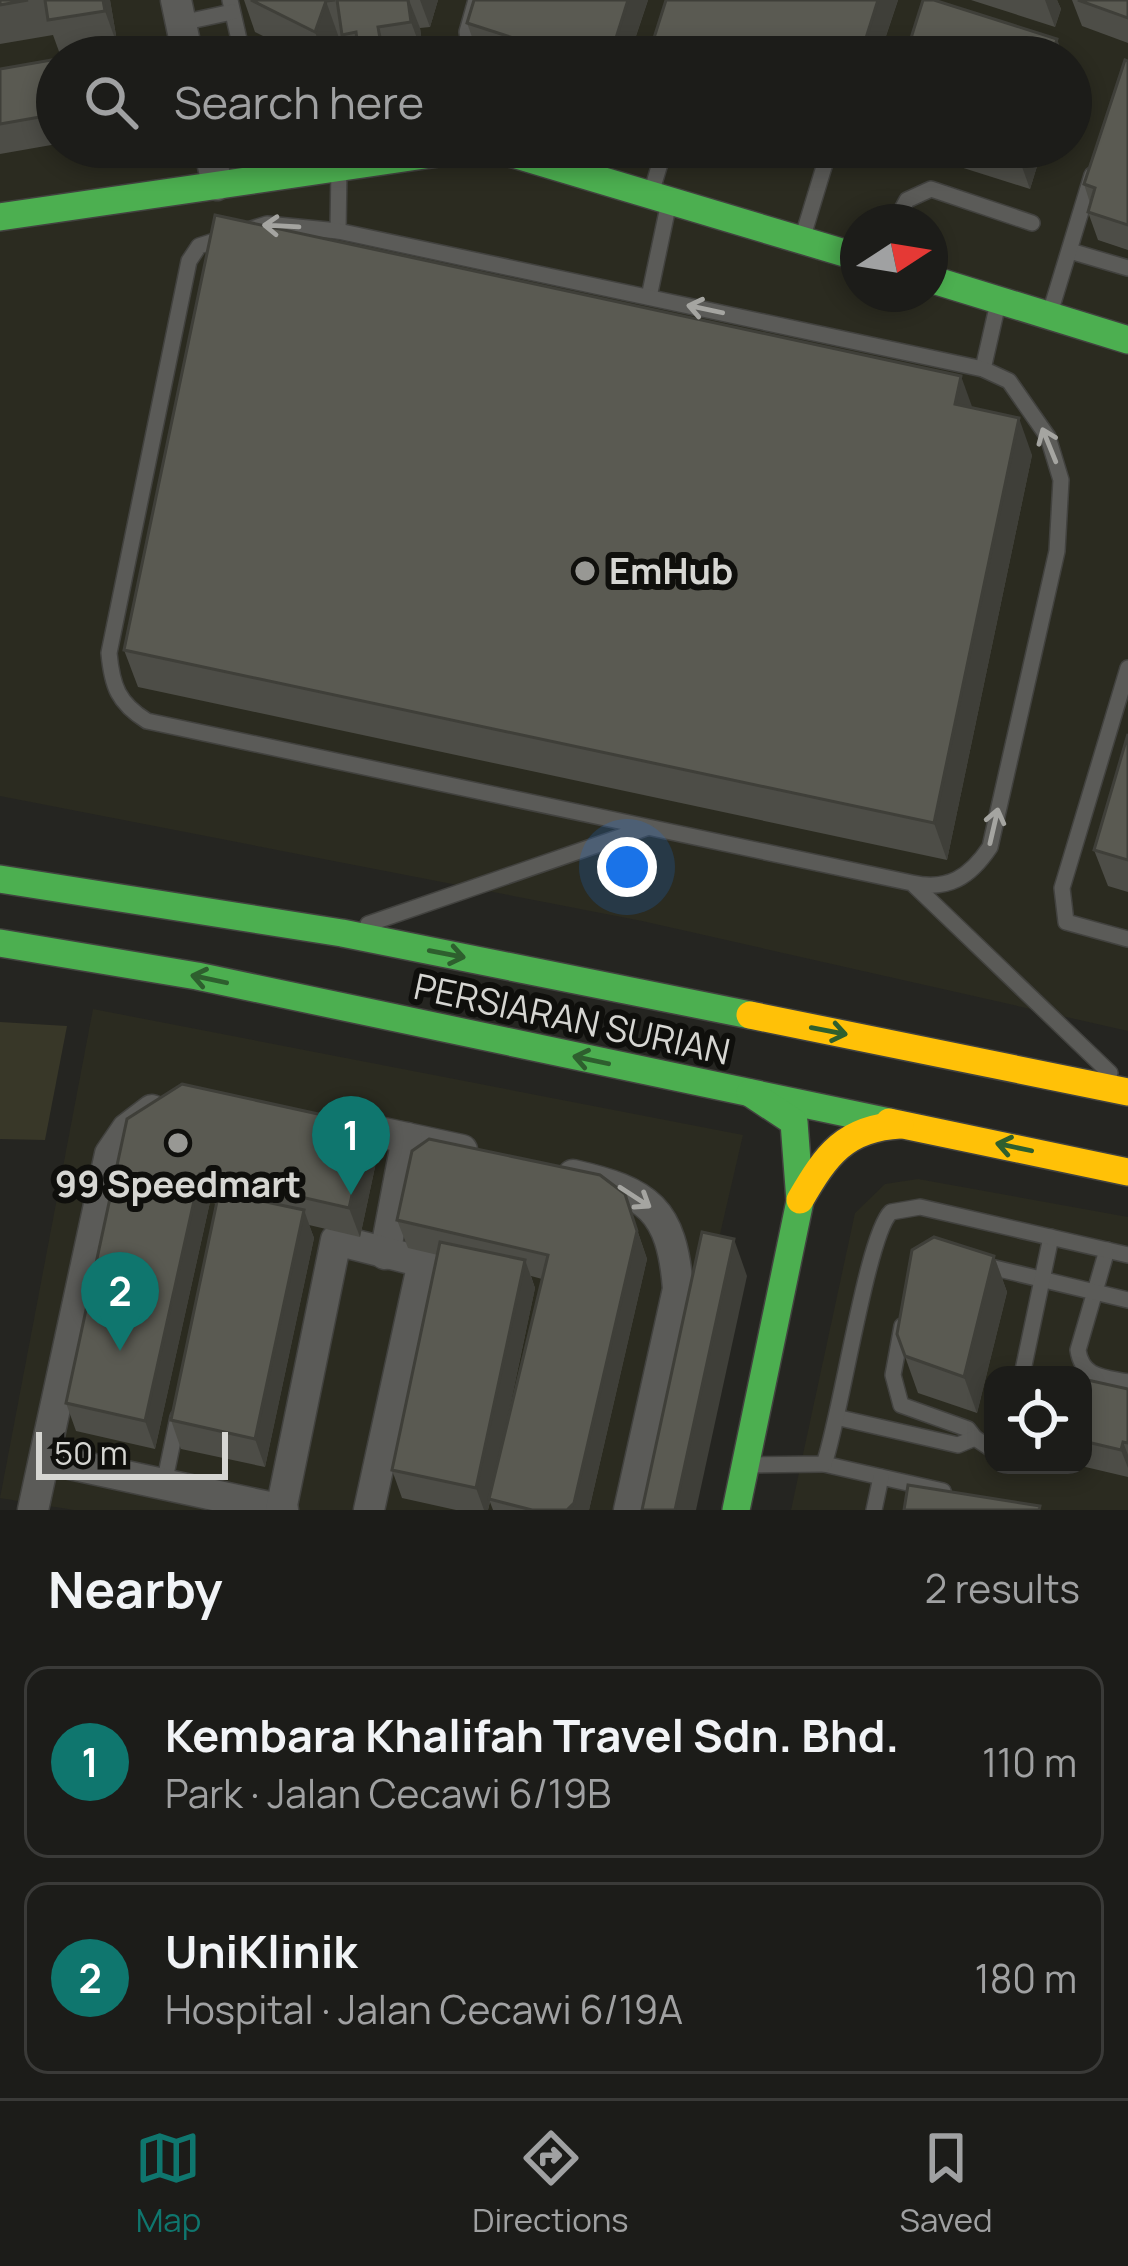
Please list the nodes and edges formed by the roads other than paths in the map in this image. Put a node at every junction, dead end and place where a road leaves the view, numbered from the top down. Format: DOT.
graph roads {
  1 [pos="476,0"];
  2 [pos="231,6"];
  3 [pos="178,11"];
  4 [pos="238,36"];
  5 [pos="468,36"];
  6 [pos="1100,148"];
  7 [pos="213,168"];
  8 [pos="326,168"];
  9 [pos="339,168"];
  10 [pos="597,168"];
  11 [pos="663,168"];
  12 [pos="824,168"];
  13 [pos="217,185"];
  14 [pos="660,196"];
  15 [pos="905,204"];
  16 [pos="0,218"];
  17 [pos="1032,223"];
  18 [pos="338,231"];
  19 [pos="802,239"];
  20 [pos="1070,250"];
  21 [pos="840,251"];
  22 [pos="1128,268"];
  23 [pos="948,284"];
  24 [pos="649,298"];
  25 [pos="999,300"];
  26 [pos="1050,316"];
  27 [pos="1128,340"];
  28 [pos="983,369"];
  29 [pos="1128,668"];
  30 [pos="649,827"];
  31 [pos="0,879"];
  32 [pos="912,884"];
  33 [pos="342,933"];
  34 [pos="1128,939"];
  35 [pos="0,943"];
  36 [pos="1128,1091"];
  37 [pos="750,1093"];
  38 [pos="182,1098"];
  39 [pos="295,1113"];
  40 [pos="906,1125"];
  41 [pos="406,1138"];
  42 [pos="491,1157"];
  43 [pos="534,1166"];
  44 [pos="1128,1172"];
  45 [pos="800,1201"];
  46 [pos="1051,1238"];
  47 [pos="1107,1250"];
  48 [pos="386,1254"];
  49 [pos="1128,1255"];
  50 [pos="965,1261"];
  51 [pos="1041,1277"];
  52 [pos="1095,1292"];
  53 [pos="1128,1300"];
  54 [pos="904,1314"];
  55 [pos="1024,1366"];
  56 [pos="1128,1382"];
  57 [pos="183,1396"];
  58 [pos="840,1418"];
  59 [pos="975,1438"];
  60 [pos="984,1444"];
  61 [pos="47,1459"];
  62 [pos="824,1464"];
  63 [pos="745,1465"];
  64 [pos="881,1477"];
  65 [pos="164,1484"];
  66 [pos="961,1496"];
  67 [pos="33,1510"];
  68 [pos="282,1510"];
  69 [pos="369,1510"];
  70 [pos="629,1510"];
  71 [pos="736,1510"];
  72 [pos="874,1510"];
  1 -- 5 [label="lane"];
  2 -- 3 [label="lane"];
  2 -- 4 [label="lane"];
  6 -- 20 [label="lane"];
  7 -- 13 [label="street"];
  8 -- 13 [label="main road"];
  9 -- 18 [label="lane"];
  10 -- 14 [label="main road"];
  11 -- 14 [label="lane"];
  12 -- 19 [label="lane"];
  13 -- 16 [label="main road"];
  14 -- 19 [label="main road"];
  14 -- 24 [label="lane"];
  15 -- 17 [label="lane"];
  18 -- 24 [label="lane"];
  18 -- 30 [label="lane, one-way"];
  19 -- 21 [label="main road"];
  20 -- 22 [label="lane"];
  20 -- 26 [label="lane"];
  23 -- 25 [label="main road"];
  28 -- 24 [label="lane, one-way"];
  25 -- 26 [label="main road"];
  25 -- 28 [label="lane"];
  26 -- 27 [label="main road"];
  32 -- 28 [label="lane, one-way"];
  29 -- 34 [label="lane"];
  30 -- 32 [label="lane"];
  30 -- 33 [label="lane"];
  31 -- 33 [label="main road, PERSIARAN SURIAN"];
  32 -- 36 [label="lane"];
  33 -- 36 [label="main road, PERSIARAN SURIAN, one-way"];
  37 -- 35 [label="main road, PERSIARAN SURIAN, one-way"];
  37 -- 40 [label="main road, PERSIARAN SURIAN"];
  37 -- 45 [label="main road"];
  38 -- 61 [label="street"];
  39 -- 41 [label="street"];
  44 -- 40 [label="main road, PERSIARAN SURIAN, one-way"];
  40 -- 45 [label="main road"];
  41 -- 42 [label="street"];
  41 -- 48 [label="street"];
  43 -- 70 [label="street, one-way"];
  45 -- 63 [label="main road"];
  46 -- 47 [label="lane"];
  46 -- 51 [label="lane"];
  46 -- 58 [label="lane"];
  47 -- 49 [label="lane"];
  47 -- 52 [label="lane"];
  48 -- 68 [label="street"];
  48 -- 69 [label="street"];
  50 -- 51 [label="lane"];
  51 -- 52 [label="lane"];
  51 -- 55 [label="lane"];
  52 -- 53 [label="lane"];
  52 -- 56 [label="lane"];
  54 -- 59 [label="lane"];
  57 -- 65 [label="lane"];
  58 -- 59 [label="lane"];
  58 -- 62 [label="lane"];
  59 -- 60 [label="lane"];
  61 -- 65 [label="street"];
  61 -- 67 [label="street"];
  62 -- 63 [label="lane"];
  62 -- 64 [label="lane"];
  63 -- 71 [label="main road"];
  64 -- 66 [label="lane"];
  64 -- 72 [label="lane"];
  65 -- 68 [label="street"];
}
